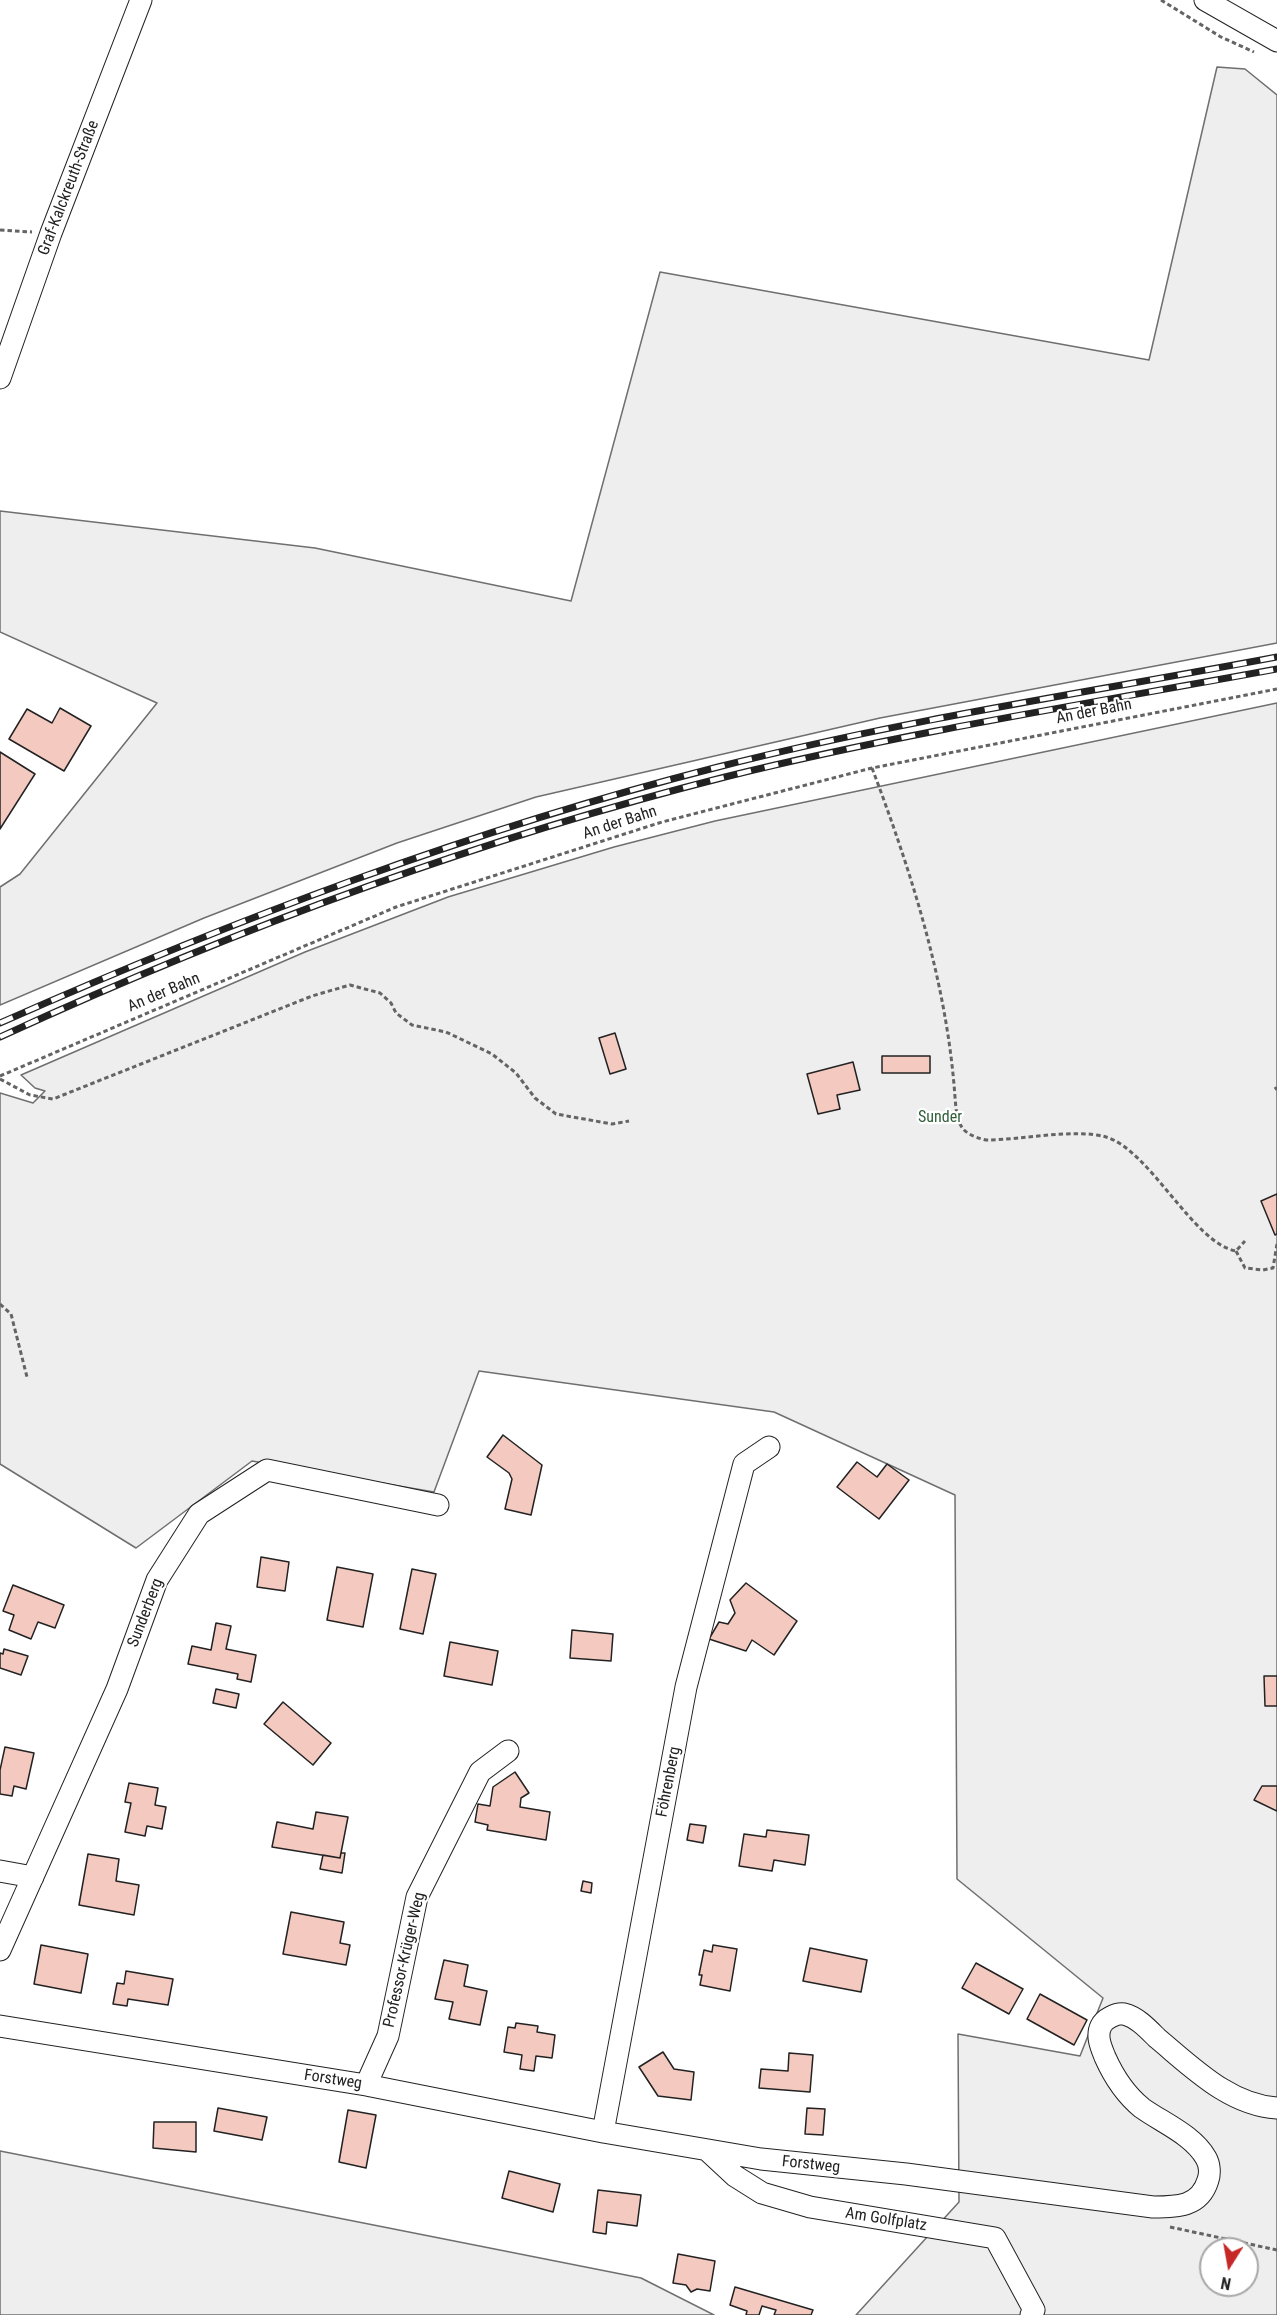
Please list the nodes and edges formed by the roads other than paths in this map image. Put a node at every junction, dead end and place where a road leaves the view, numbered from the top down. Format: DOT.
graph roads {
  1 [pos="141,0"];
  2 [pos="1205,0"];
  3 [pos="1277,41"];
  4 [pos="0,378"];
  5 [pos="769,1447"];
  6 [pos="438,1505"];
  7 [pos="508,1751"];
  8 [pos="0,1871"];
  9 [pos="33,1877"];
  10 [pos="0,1950"];
  11 [pos="0,2026"];
  12 [pos="366,2085"];
  13 [pos="1277,2108"];
  14 [pos="603,2132"];
  15 [pos="707,2150"];
  16 [pos="1031,2315"];
  1 -- 4 [label="street, Graf-Kalckreuth-Straße"];
  2 -- 3 [label="street"];
  5 -- 14 [label="street, Föhrenberg"];
  6 -- 9 [label="street, Sunderberg"];
  7 -- 12 [label="street, Professor-Krüger-Weg"];
  8 -- 9 [label="street"];
  9 -- 10 [label="street, Sunderberg"];
  11 -- 12 [label="street, Forstweg"];
  12 -- 14 [label="street, Forstweg"];
  13 -- 15 [label="street, Forstweg"];
  14 -- 15 [label="street, Forstweg"];
  15 -- 16 [label="street, Am Golfplatz"];
}
